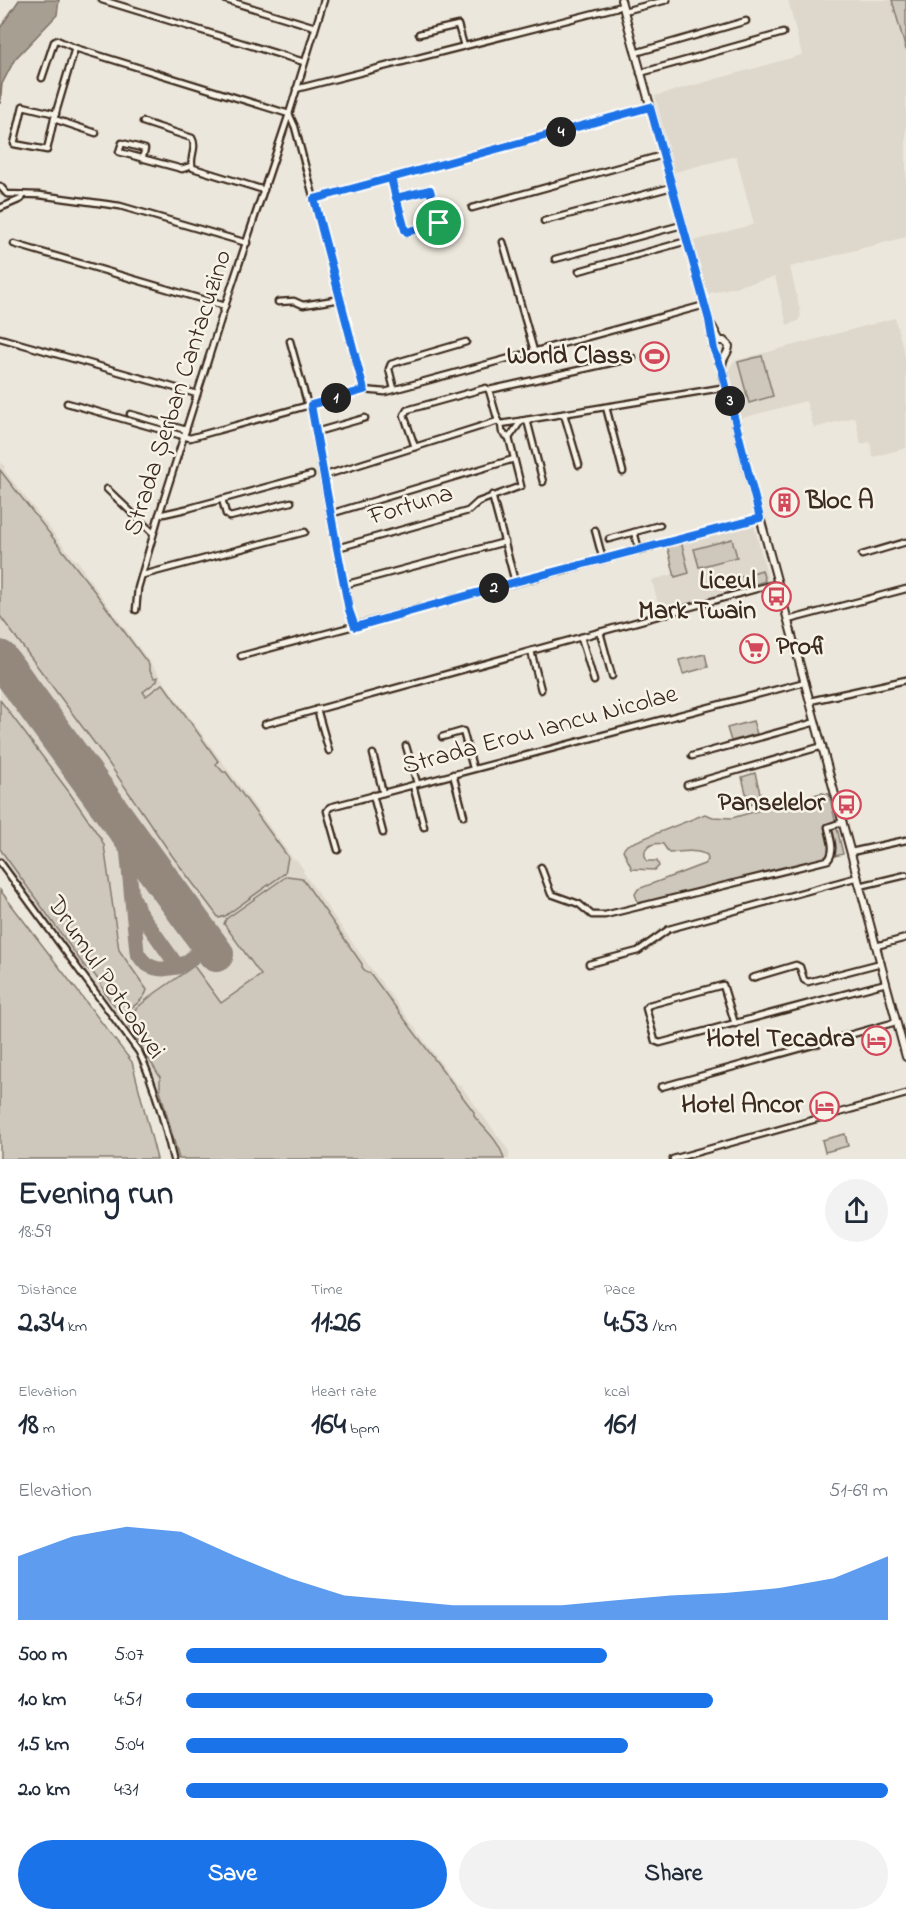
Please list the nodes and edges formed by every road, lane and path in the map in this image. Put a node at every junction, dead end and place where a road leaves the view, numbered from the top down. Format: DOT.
graph roads {
  1 [pos="102,0"];
  2 [pos="226,0"];
  3 [pos="324,0"];
  4 [pos="668,0"];
  5 [pos="622,6"];
  6 [pos="746,21"];
  7 [pos="315,27"];
  8 [pos="783,33"];
  9 [pos="419,34"];
  10 [pos="464,46"];
  11 [pos="75,48"];
  12 [pos="635,53"];
  13 [pos="304,62"];
  14 [pos="640,73"];
  15 [pos="42,78"];
  16 [pos="296,89"];
  17 [pos="650,107"];
  18 [pos="289,114"];
  19 [pos="55,117"];
  20 [pos="143,122"];
  21 [pos="96,133"];
  22 [pos="663,155"];
  23 [pos="142,159"];
  24 [pos="191,166"];
  25 [pos="391,178"];
  26 [pos="0,186"];
  27 [pos="672,187"];
  28 [pos="264,190"];
  29 [pos="24,195"];
  30 [pos="396,198"];
  31 [pos="314,199"];
  32 [pos="0,208"];
  33 [pos="472,208"];
  34 [pos="544,221"];
  35 [pos="682,225"];
  36 [pos="687,241"];
  37 [pos="503,242"];
  38 [pos="247,243"];
  39 [pos="14,244"];
  40 [pos="555,259"];
  41 [pos="579,271"];
  42 [pos="341,298"];
  43 [pos="278,302"];
  44 [pos="222,305"];
  45 [pos="705,305"];
  46 [pos="0,338"];
  47 [pos="290,341"];
  48 [pos="466,342"];
  49 [pos="716,346"];
  50 [pos="534,351"];
  51 [pos="724,355"];
  52 [pos="633,358"];
  53 [pos="722,370"];
  54 [pos="727,387"];
  55 [pos="394,389"];
  56 [pos="364,390"];
  57 [pos="489,390"];
  58 [pos="198,394"];
  59 [pos="67,403"];
  60 [pos="309,406"];
  61 [pos="606,407"];
  62 [pos="130,414"];
  63 [pos="564,414"];
  64 [pos="365,418"];
  65 [pos="524,420"];
  66 [pos="500,423"];
  67 [pos="186,430"];
  68 [pos="316,432"];
  69 [pos="184,437"];
  70 [pos="509,438"];
  71 [pos="415,447"];
  72 [pos="514,459"];
  73 [pos="579,465"];
  74 [pos="623,472"];
  75 [pos="311,475"];
  76 [pos="323,476"];
  77 [pos="543,482"];
  78 [pos="107,489"];
  79 [pos="492,495"];
  80 [pos="222,499"];
  81 [pos="291,502"];
  82 [pos="159,514"];
  83 [pos="330,514"];
  84 [pos="760,518"];
  85 [pos="660,525"];
  86 [pos="595,530"];
  87 [pos="305,532"];
  88 [pos="634,532"];
  89 [pos="153,533"];
  90 [pos="609,539"];
  91 [pos="505,542"];
  92 [pos="906,542"];
  93 [pos="337,548"];
  94 [pos="639,550"];
  95 [pos="862,555"];
  96 [pos="603,560"];
  97 [pos="142,575"];
  98 [pos="515,582"];
  99 [pos="778,583"];
  100 [pos="344,585"];
  101 [pos="906,589"];
  102 [pos="136,610"];
  103 [pos="788,620"];
  104 [pos="355,627"];
  105 [pos="600,632"];
  106 [pos="582,637"];
  107 [pos="531,651"];
  108 [pos="241,656"];
  109 [pos="612,675"];
  110 [pos="906,680"];
  111 [pos="594,681"];
  112 [pos="805,682"];
  113 [pos="541,690"];
  114 [pos="810,701"];
  115 [pos="317,709"];
  116 [pos="816,722"];
  117 [pos="265,724"];
  118 [pos="442,737"];
  119 [pos="406,746"];
  120 [pos="823,746"];
  121 [pos="329,751"];
  122 [pos="373,754"];
  123 [pos="692,756"];
  124 [pos="473,768"];
  125 [pos="453,774"];
  126 [pos="415,784"];
  127 [pos="687,785"];
  128 [pos="383,793"];
  129 [pos="373,795"];
  130 [pos="464,816"];
  131 [pos="843,822"];
  132 [pos="424,826"];
  133 [pos="383,833"];
  134 [pos="906,840"];
  135 [pos="338,850"];
  136 [pos="851,852"];
  137 [pos="0,862"];
  138 [pos="541,867"];
  139 [pos="906,875"];
  140 [pos="858,877"];
  141 [pos="860,886"];
  142 [pos="906,938"];
  143 [pos="876,946"];
  144 [pos="881,963"];
  145 [pos="589,964"];
  146 [pos="752,978"];
  147 [pos="886,983"];
  148 [pos="896,1022"];
  149 [pos="735,1024"];
  150 [pos="905,1046"];
  151 [pos="906,1057"];
  152 [pos="661,1087"];
  153 [pos="906,1094"];
  154 [pos="173,1159"];
  155 [pos="673,1159"];
  1 -- 13 [label="street"];
  2 -- 7 [label="street"];
  3 -- 7 [label="street, Strada Șerban Cantacuzino"];
  4 -- 5 [label="street"];
  5 -- 10 [label="street"];
  5 -- 12 [label="street"];
  6 -- 12 [label="street"];
  7 -- 13 [label="street, Strada Șerban Cantacuzino"];
  8 -- 14 [label="street"];
  9 -- 10 [label="street"];
  10 -- 16 [label="street"];
  11 -- 15 [label="street"];
  11 -- 18 [label="street"];
  11 -- 19 [label="street"];
  12 -- 14 [label="street"];
  13 -- 16 [label="street, Strada Șerban Cantacuzino"];
  14 -- 17 [label="street"];
  16 -- 18 [label="street, Strada Șerban Cantacuzino"];
  17 -- 22 [label="street"];
  17 -- 25 [label="street"];
  18 -- 28 [label="street, Strada Șerban Cantacuzino"];
  18 -- 31 [label="street"];
  19 -- 19 [label="street"];
  19 -- 21 [label="street"];
  20 -- 24 [label="street"];
  22 -- 27 [label="street"];
  22 -- 33 [label="street"];
  23 -- 23 [label="street"];
  23 -- 24 [label="street"];
  24 -- 28 [label="street"];
  25 -- 30 [label="street"];
  25 -- 31 [label="street"];
  26 -- 29 [label="street"];
  27 -- 34 [label="street"];
  27 -- 35 [label="street"];
  28 -- 38 [label="street, Strada Șerban Cantacuzino"];
  29 -- 32 [label="street"];
  29 -- 38 [label="street"];
  30 -- 30 [label="street"];
  31 -- 42 [label="street"];
  35 -- 36 [label="street"];
  35 -- 40 [label="street"];
  36 -- 41 [label="street"];
  36 -- 45 [label="street"];
  37 -- 50 [label="street"];
  38 -- 44 [label="street, Strada Șerban Cantacuzino"];
  39 -- 44 [label="street"];
  42 -- 43 [label="street"];
  42 -- 56 [label="street"];
  44 -- 58 [label="street, Strada Șerban Cantacuzino"];
  45 -- 49 [label="street"];
  45 -- 50 [label="street"];
  46 -- 58 [label="street"];
  47 -- 60 [label="street"];
  48 -- 55 [label="street"];
  49 -- 51 [label="street"];
  49 -- 51 [label="street"];
  49 -- 53 [label="street"];
  50 -- 55 [label="street"];
  51 -- 53 [label="street"];
  52 -- 57 [label="street"];
  53 -- 54 [label="street"];
  54 -- 61 [label="street"];
  54 -- 84 [label="street"];
  55 -- 56 [label="street"];
  56 -- 60 [label="street"];
  57 -- 66 [label="street"];
  57 -- 71 [label="street"];
  58 -- 67 [label="street, Strada Șerban Cantacuzino"];
  59 -- 69 [label="street"];
  60 -- 68 [label="street"];
  60 -- 69 [label="street"];
  61 -- 63 [label="street"];
  61 -- 74 [label="street"];
  62 -- 67 [label="street"];
  63 -- 65 [label="street"];
  63 -- 73 [label="street"];
  64 -- 68 [label="street"];
  65 -- 66 [label="street"];
  65 -- 70 [label="street"];
  65 -- 77 [label="street"];
  66 -- 70 [label="street"];
  66 -- 71 [label="street"];
  67 -- 69 [label="street, Strada Șerban Cantacuzino"];
  68 -- 76 [label="street"];
  69 -- 82 [label="street, Strada Șerban Cantacuzino"];
  70 -- 72 [label="street"];
  71 -- 76 [label="street"];
  72 -- 79 [label="street, Fortuna"];
  72 -- 83 [label="street"];
  75 -- 80 [label="street"];
  76 -- 83 [label="street"];
  78 -- 89 [label="street"];
  79 -- 91 [label="street"];
  79 -- 93 [label="street, Fortuna"];
  80 -- 81 [label="street"];
  80 -- 82 [label="street"];
  82 -- 89 [label="street, Strada Șerban Cantacuzino"];
  83 -- 93 [label="street"];
  84 -- 94 [label="street"];
  84 -- 99 [label="street"];
  85 -- 88 [label="street"];
  86 -- 96 [label="street"];
  87 -- 97 [label="street"];
  88 -- 90 [label="street"];
  88 -- 94 [label="street"];
  89 -- 97 [label="street, Strada Șerban Cantacuzino"];
  91 -- 98 [label="street"];
  91 -- 100 [label="street"];
  92 -- 95 [label="street"];
  93 -- 100 [label="street"];
  94 -- 96 [label="street"];
  96 -- 98 [label="street"];
  97 -- 102 [label="street, Strada Șerban Cantacuzino"];
  98 -- 104 [label="street"];
  99 -- 103 [label="street"];
  99 -- 105 [label="street"];
  100 -- 104 [label="street"];
  101 -- 103 [label="street"];
  103 -- 112 [label="street"];
  104 -- 108 [label="street"];
  105 -- 106 [label="street"];
  105 -- 109 [label="street"];
  106 -- 107 [label="street"];
  106 -- 111 [label="street"];
  107 -- 113 [label="street"];
  107 -- 115 [label="street"];
  110 -- 114 [label="street"];
  112 -- 114 [label="street"];
  112 -- 124 [label="street, Strada Erou Iancu Nicolae"];
  114 -- 116 [label="street"];
  115 -- 117 [label="street"];
  115 -- 121 [label="street"];
  116 -- 120 [label="street"];
  116 -- 123 [label="street"];
  118 -- 124 [label="street"];
  119 -- 126 [label="street"];
  120 -- 127 [label="street"];
  120 -- 131 [label="street"];
  122 -- 128 [label="street"];
  124 -- 125 [label="street, Strada Erou Iancu Nicolae"];
  125 -- 126 [label="street, Strada Erou Iancu Nicolae"];
  125 -- 130 [label="street"];
  126 -- 128 [label="street, Strada Erou Iancu Nicolae"];
  126 -- 132 [label="street"];
  128 -- 129 [label="street, Strada Erou Iancu Nicolae"];
  129 -- 133 [label="street"];
  129 -- 135 [label="street, Strada Erou Iancu Nicolae"];
  131 -- 136 [label="street"];
  131 -- 138 [label="street"];
  134 -- 136 [label="street"];
  136 -- 140 [label="street"];
  137 -- 154 [label="street, Drumul Potcoavei"];
  139 -- 141 [label="street"];
  140 -- 141 [label="street"];
  140 -- 145 [label="street"];
  141 -- 143 [label="street"];
  142 -- 143 [label="street"];
  143 -- 144 [label="street"];
  144 -- 146 [label="street"];
  144 -- 147 [label="street"];
  147 -- 148 [label="street"];
  147 -- 149 [label="street"];
  148 -- 150 [label="street"];
  148 -- 152 [label="street"];
  149 -- 149 [label="street"];
  150 -- 151 [label="street"];
  153 -- 155 [label="street"];
}
